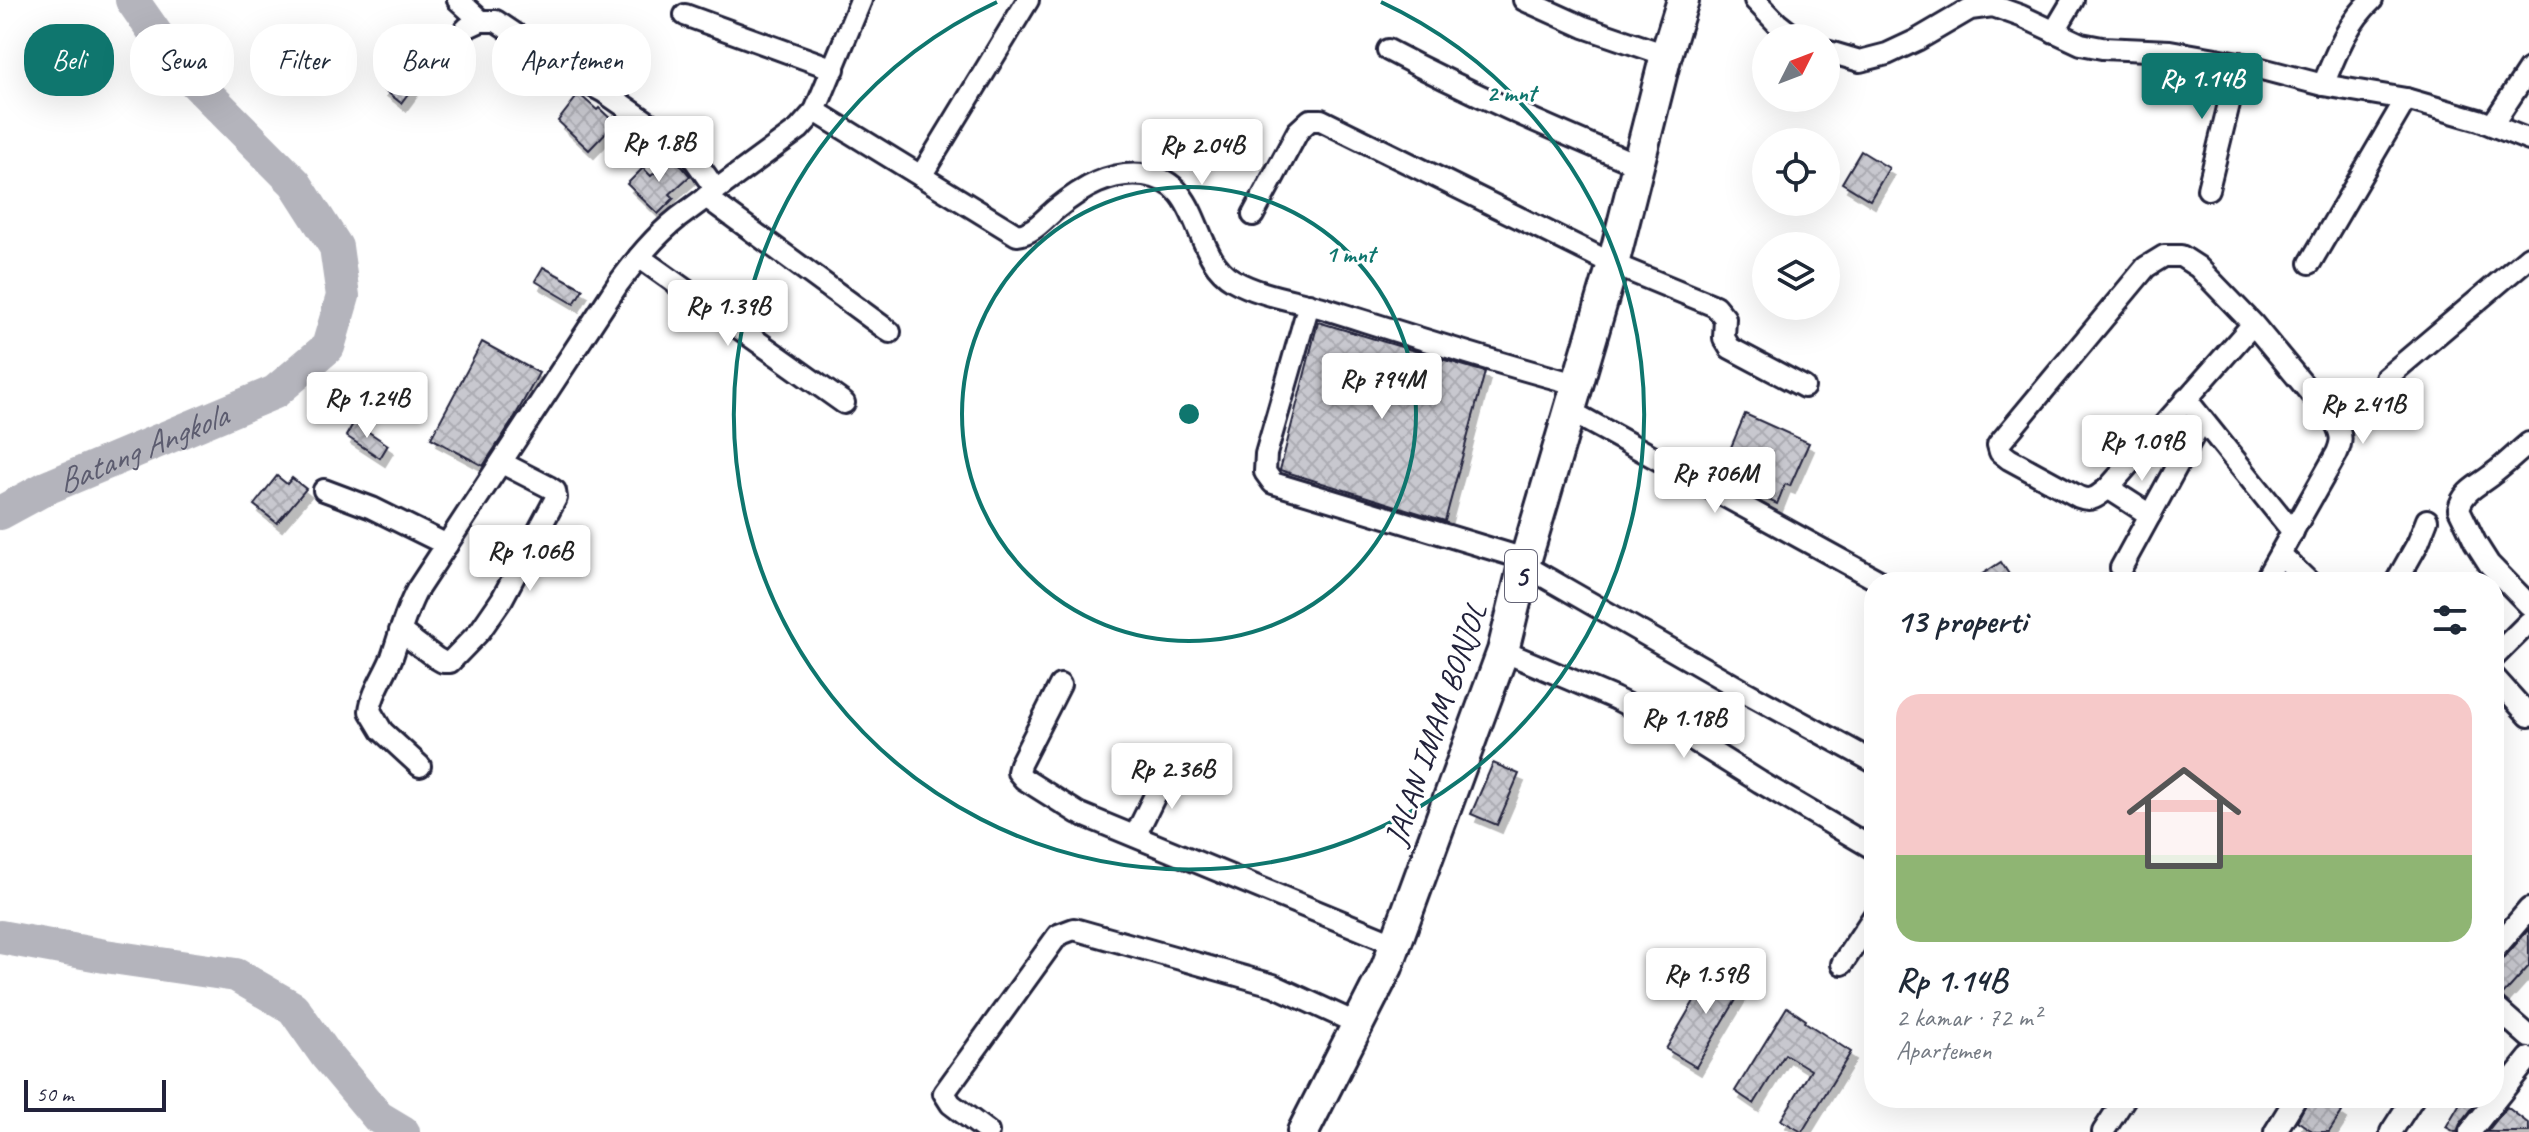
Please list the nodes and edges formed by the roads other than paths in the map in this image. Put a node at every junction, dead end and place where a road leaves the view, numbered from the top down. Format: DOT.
graph roads {
  1 [pos="458,0"];
  2 [pos="861,0"];
  3 [pos="1028,0"];
  4 [pos="1524,0"];
  5 [pos="1683,0"];
  6 [pos="1755,0"];
  7 [pos="2073,0"];
  8 [pos="2372,0"];
  9 [pos="1969,4"];
  10 [pos="685,15"];
  11 [pos="481,21"];
  12 [pos="474,24"];
  13 [pos="1778,24"];
  14 [pos="2054,32"];
  15 [pos="1388,50"];
  16 [pos="1666,55"];
  17 [pos="1840,55"];
  18 [pos="2239,63"];
  19 [pos="834,69"];
  20 [pos="2529,69"];
  21 [pos="2323,85"];
  22 [pos="2406,99"];
  23 [pos="815,111"];
  24 [pos="2492,125"];
  25 [pos="2529,140"];
  26 [pos="1638,165"];
  27 [pos="921,176"];
  28 [pos="2208,189"];
  29 [pos="711,193"];
  30 [pos="1253,215"];
  31 [pos="639,257"];
  32 [pos="2529,257"];
  33 [pos="2310,263"];
  34 [pos="1613,264"];
  35 [pos="1309,304"];
  36 [pos="2253,324"];
  37 [pos="890,332"];
  38 [pos="2386,378"];
  39 [pos="1804,387"];
  40 [pos="1573,398"];
  41 [pos="2186,399"];
  42 [pos="844,403"];
  43 [pos="2202,420"];
  44 [pos="2529,443"];
  45 [pos="502,463"];
  46 [pos="2108,488"];
  47 [pos="324,490"];
  48 [pos="2150,515"];
  49 [pos="2427,520"];
  50 [pos="2293,532"];
  51 [pos="447,545"];
  52 [pos="2280,554"];
  53 [pos="1524,562"];
  54 [pos="2121,568"];
  55 [pos="1864,572"];
  56 [pos="2270,572"];
  57 [pos="2299,572"];
  58 [pos="2402,572"];
  59 [pos="2497,572"];
  60 [pos="2504,579"];
  61 [pos="2529,605"];
  62 [pos="2529,622"];
  63 [pos="400,631"];
  64 [pos="2504,647"];
  65 [pos="1503,651"];
  66 [pos="1060,685"];
  67 [pos="2504,688"];
  68 [pos="2529,716"];
  69 [pos="1864,757"];
  70 [pos="1170,765"];
  71 [pos="420,766"];
  72 [pos="1135,836"];
  73 [pos="1864,843"];
  74 [pos="2529,909"];
  75 [pos="1864,931"];
  76 [pos="2504,938"];
  77 [pos="1396,944"];
  78 [pos="1842,964"];
  79 [pos="2504,1015"];
  80 [pos="1358,1024"];
  81 [pos="2529,1037"];
  82 [pos="2529,1058"];
  83 [pos="2504,1089"];
  84 [pos="2119,1108"];
  85 [pos="2290,1108"];
  86 [pos="2407,1108"];
  87 [pos="2489,1108"];
  88 [pos="988,1132"];
  89 [pos="1303,1132"];
  90 [pos="2103,1132"];
  91 [pos="2275,1132"];
  92 [pos="2391,1132"];
  93 [pos="2470,1132"];
  1 -- 11 [label="street"];
  2 -- 19 [label="street"];
  3 -- 27 [label="street"];
  4 -- 16 [label="street"];
  5 -- 16 [label="highway, JALAN IMAM BONJOL / 5"];
  6 -- 13 [label="street"];
  7 -- 14 [label="street"];
  8 -- 21 [label="street"];
  9 -- 14 [label="street"];
  9 -- 17 [label="street"];
  10 -- 19 [label="street"];
  11 -- 12 [label="street"];
  11 -- 29 [label="street"];
  14 -- 18 [label="street"];
  15 -- 26 [label="street"];
  16 -- 26 [label="highway, JALAN IMAM BONJOL / 5"];
  18 -- 21 [label="street"];
  18 -- 28 [label="street"];
  19 -- 23 [label="street"];
  20 -- 24 [label="street"];
  21 -- 22 [label="street"];
  22 -- 24 [label="street"];
  22 -- 33 [label="street"];
  23 -- 27 [label="street"];
  23 -- 29 [label="street"];
  24 -- 25 [label="street"];
  26 -- 34 [label="highway, JALAN IMAM BONJOL / 5"];
  27 -- 35 [label="street"];
  29 -- 31 [label="street"];
  29 -- 37 [label="street"];
  30 -- 34 [label="street"];
  31 -- 42 [label="street"];
  31 -- 45 [label="street"];
  32 -- 38 [label="street"];
  34 -- 39 [label="street"];
  34 -- 40 [label="highway, JALAN IMAM BONJOL / 5"];
  35 -- 40 [label="street"];
  35 -- 53 [label="street"];
  36 -- 41 [label="street"];
  36 -- 46 [label="street"];
  36 -- 50 [label="street"];
  40 -- 53 [label="highway, JALAN IMAM BONJOL / 5"];
  40 -- 55 [label="street"];
  41 -- 43 [label="street"];
  41 -- 46 [label="street"];
  43 -- 48 [label="street"];
  43 -- 50 [label="street"];
  44 -- 59 [label="street"];
  45 -- 51 [label="street"];
  45 -- 63 [label="street"];
  46 -- 48 [label="street"];
  47 -- 51 [label="street"];
  48 -- 54 [label="street"];
  49 -- 58 [label="street"];
  50 -- 52 [label="street"];
  51 -- 63 [label="street"];
  52 -- 56 [label="street"];
  52 -- 57 [label="street"];
  53 -- 65 [label="highway, JALAN IMAM BONJOL / 5"];
  53 -- 69 [label="street"];
  60 -- 61 [label="street"];
  62 -- 64 [label="street"];
  63 -- 71 [label="street"];
  65 -- 73 [label="street"];
  65 -- 77 [label="highway, JALAN IMAM BONJOL / 5"];
  66 -- 72 [label="street"];
  67 -- 68 [label="street"];
  70 -- 72 [label="street"];
  72 -- 77 [label="street"];
  74 -- 76 [label="street"];
  75 -- 78 [label="street"];
  77 -- 80 [label="highway, JALAN IMAM BONJOL / 5"];
  79 -- 81 [label="street"];
  80 -- 88 [label="street"];
  80 -- 89 [label="highway, JALAN IMAM BONJOL / 5"];
  82 -- 83 [label="street"];
  84 -- 90 [label="street"];
  85 -- 91 [label="street"];
  86 -- 92 [label="street"];
  87 -- 93 [label="street"];
}
